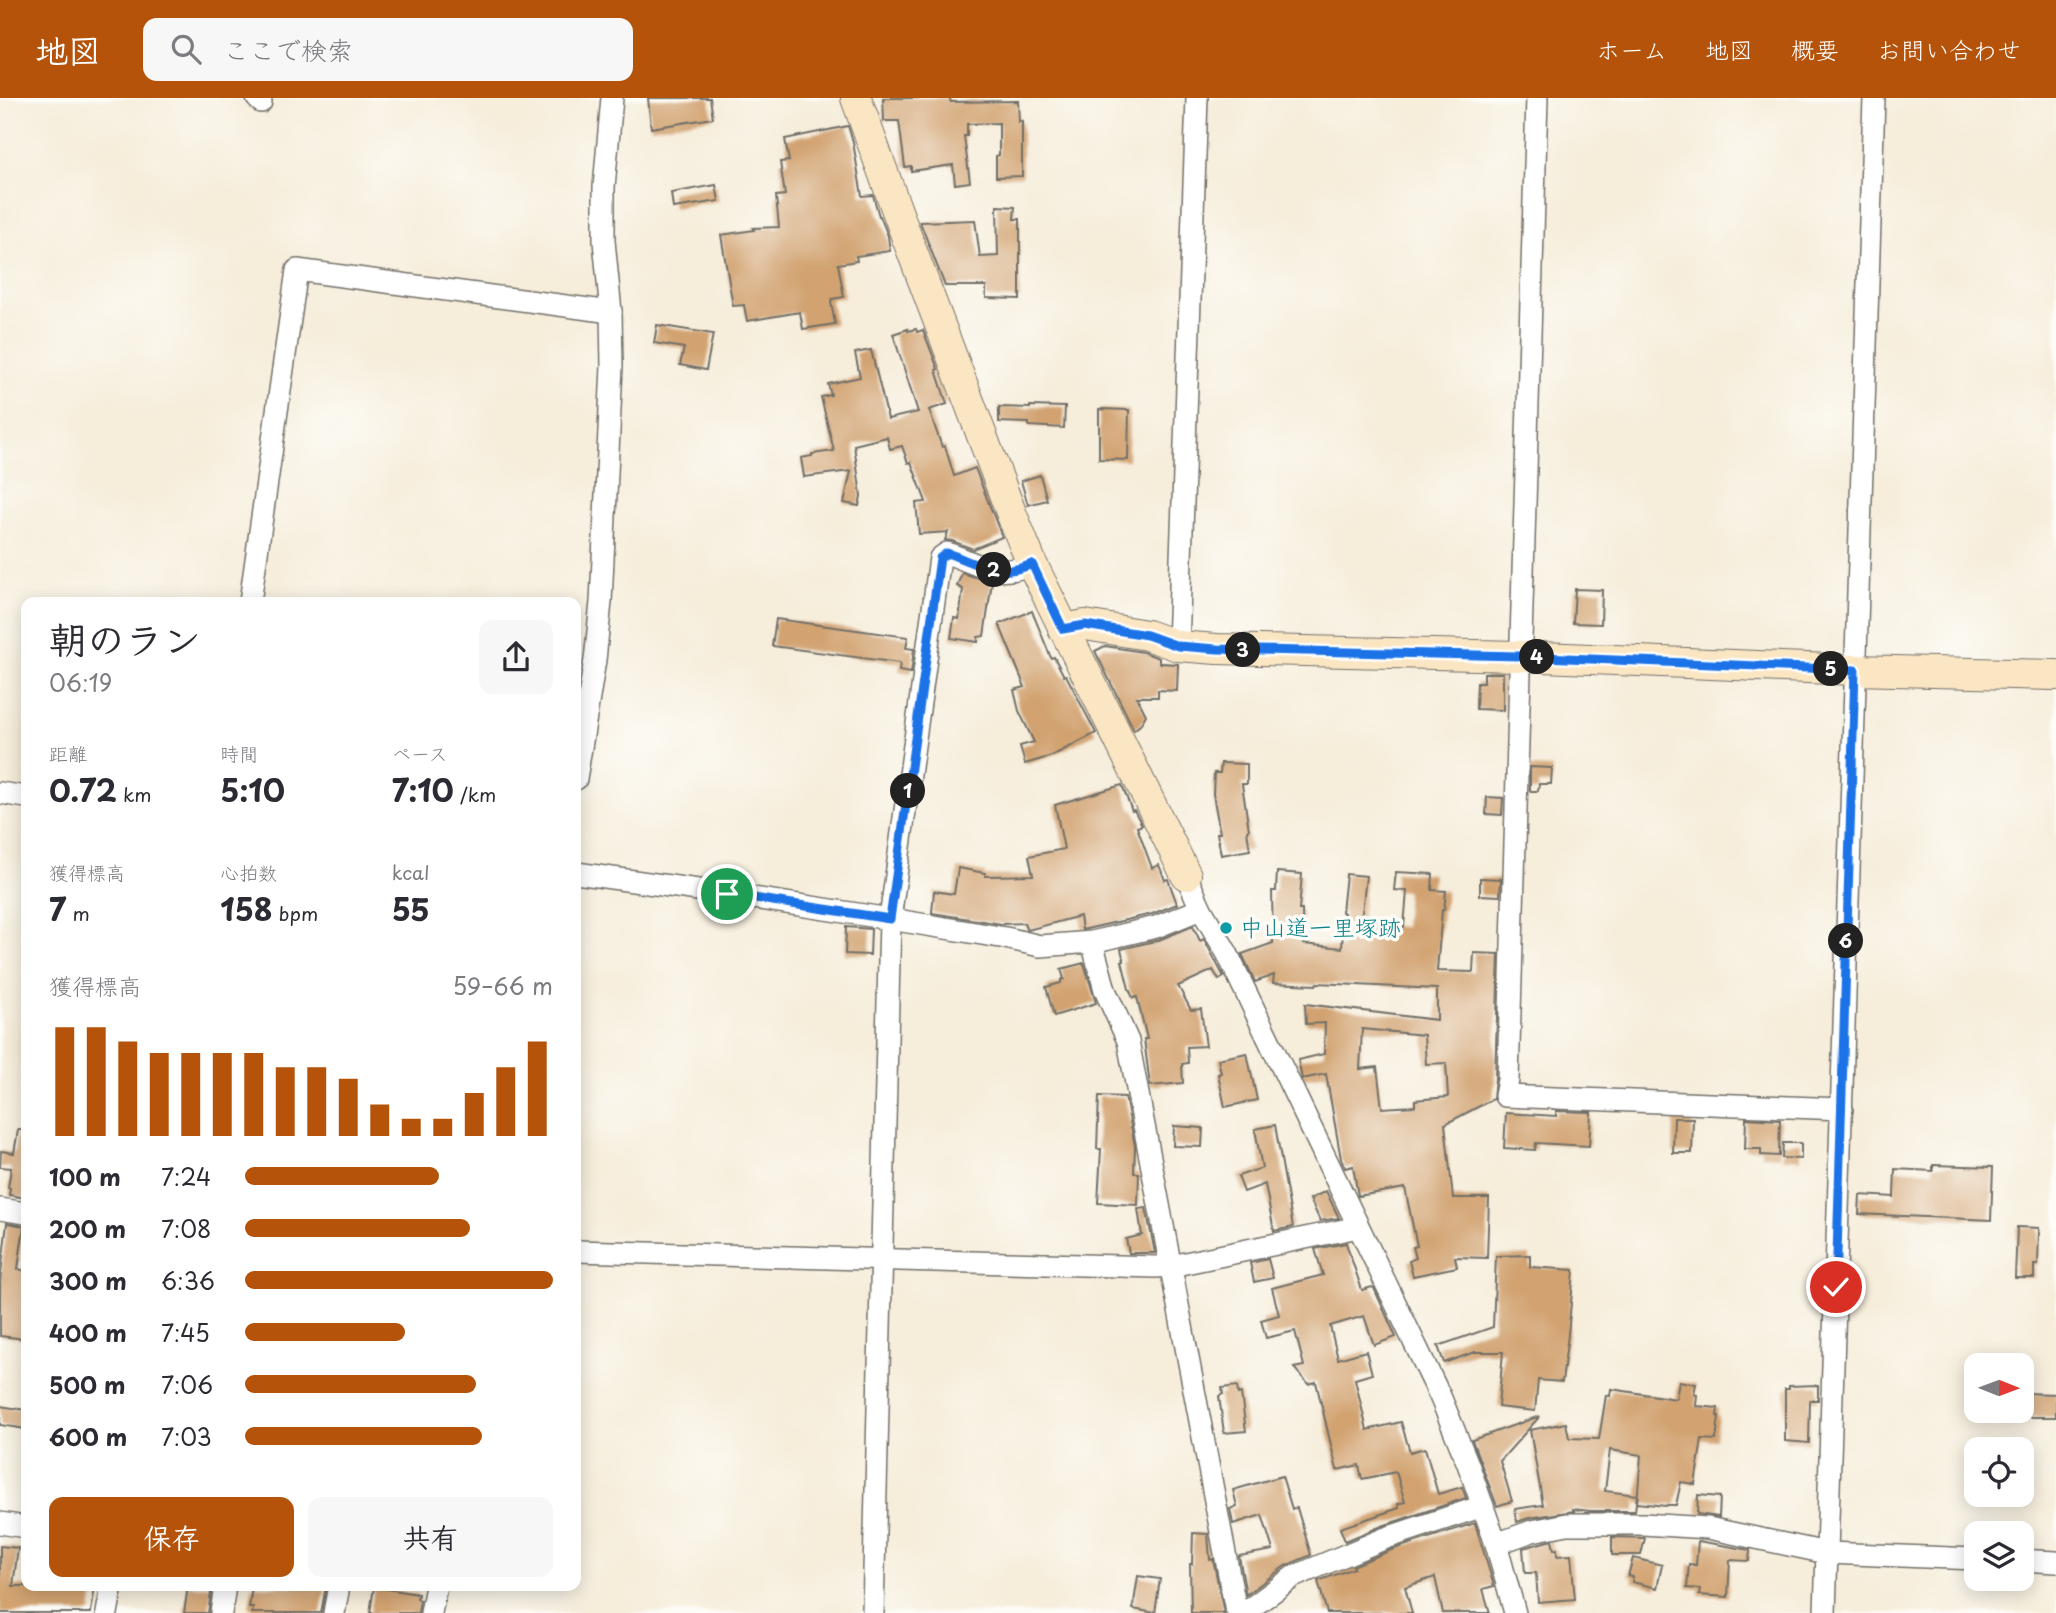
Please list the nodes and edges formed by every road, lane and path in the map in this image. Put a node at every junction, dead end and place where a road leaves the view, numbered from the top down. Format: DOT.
graph roads {
  1 [pos="612,98"];
  2 [pos="856,98"];
  3 [pos="1197,98"];
  4 [pos="1537,98"];
  5 [pos="1874,98"];
  6 [pos="611,312"];
  7 [pos="1032,564"];
  8 [pos="251,597"];
  9 [pos="1063,629"];
  10 [pos="1178,646"];
  11 [pos="1519,656"];
  12 [pos="1855,670"];
  13 [pos="2056,676"];
  14 [pos="581,748"];
  15 [pos="0,793"];
  16 [pos="21,796"];
  17 [pos="581,874"];
  18 [pos="1186,875"];
  19 [pos="1201,909"];
  20 [pos="890,919"];
  21 [pos="1092,942"];
  22 [pos="1842,1109"];
  23 [pos="0,1209"];
  24 [pos="21,1212"];
  25 [pos="1358,1227"];
  26 [pos="581,1251"];
  27 [pos="883,1259"];
  28 [pos="1171,1266"];
  29 [pos="1483,1506"];
  30 [pos="0,1523"];
  31 [pos="21,1526"];
  32 [pos="1496,1544"];
  33 [pos="1827,1553"];
  34 [pos="1964,1559"];
  35 [pos="2034,1561"];
  36 [pos="2056,1562"];
  37 [pos="110,1591"];
  38 [pos="224,1591"];
  39 [pos="337,1591"];
  40 [pos="435,1591"];
  41 [pos="107,1613"];
  42 [pos="221,1613"];
  43 [pos="334,1613"];
  44 [pos="431,1613"];
  45 [pos="873,1613"];
  46 [pos="1238,1613"];
  47 [pos="1244,1613"];
  48 [pos="1515,1613"];
  49 [pos="1825,1613"];
  1 -- 6 [label="street"];
  2 -- 7 [label="street"];
  3 -- 10 [label="street"];
  4 -- 11 [label="street"];
  5 -- 12 [label="street"];
  6 -- 8 [label="street"];
  6 -- 14 [label="street"];
  7 -- 9 [label="street"];
  7 -- 20 [label="street"];
  9 -- 10 [label="street"];
  9 -- 18 [label="street"];
  10 -- 11 [label="street"];
  11 -- 12 [label="street"];
  11 -- 22 [label="street"];
  12 -- 13 [label="street"];
  12 -- 22 [label="street"];
  15 -- 16 [label="street"];
  17 -- 20 [label="street"];
  18 -- 19 [label="street"];
  19 -- 21 [label="street"];
  19 -- 25 [label="street"];
  20 -- 21 [label="street"];
  20 -- 27 [label="street"];
  21 -- 28 [label="street"];
  22 -- 33 [label="street"];
  23 -- 24 [label="street"];
  25 -- 28 [label="street"];
  25 -- 29 [label="street"];
  26 -- 27 [label="street"];
  27 -- 28 [label="street"];
  27 -- 45 [label="street"];
  28 -- 46 [label="street"];
  29 -- 32 [label="street"];
  29 -- 47 [label="street"];
  30 -- 31 [label="street"];
  32 -- 33 [label="street"];
  32 -- 48 [label="street"];
  33 -- 34 [label="street"];
  33 -- 49 [label="street"];
  35 -- 36 [label="street"];
  37 -- 41 [label="street"];
  38 -- 42 [label="street"];
  39 -- 43 [label="street"];
  40 -- 44 [label="street"];
}
